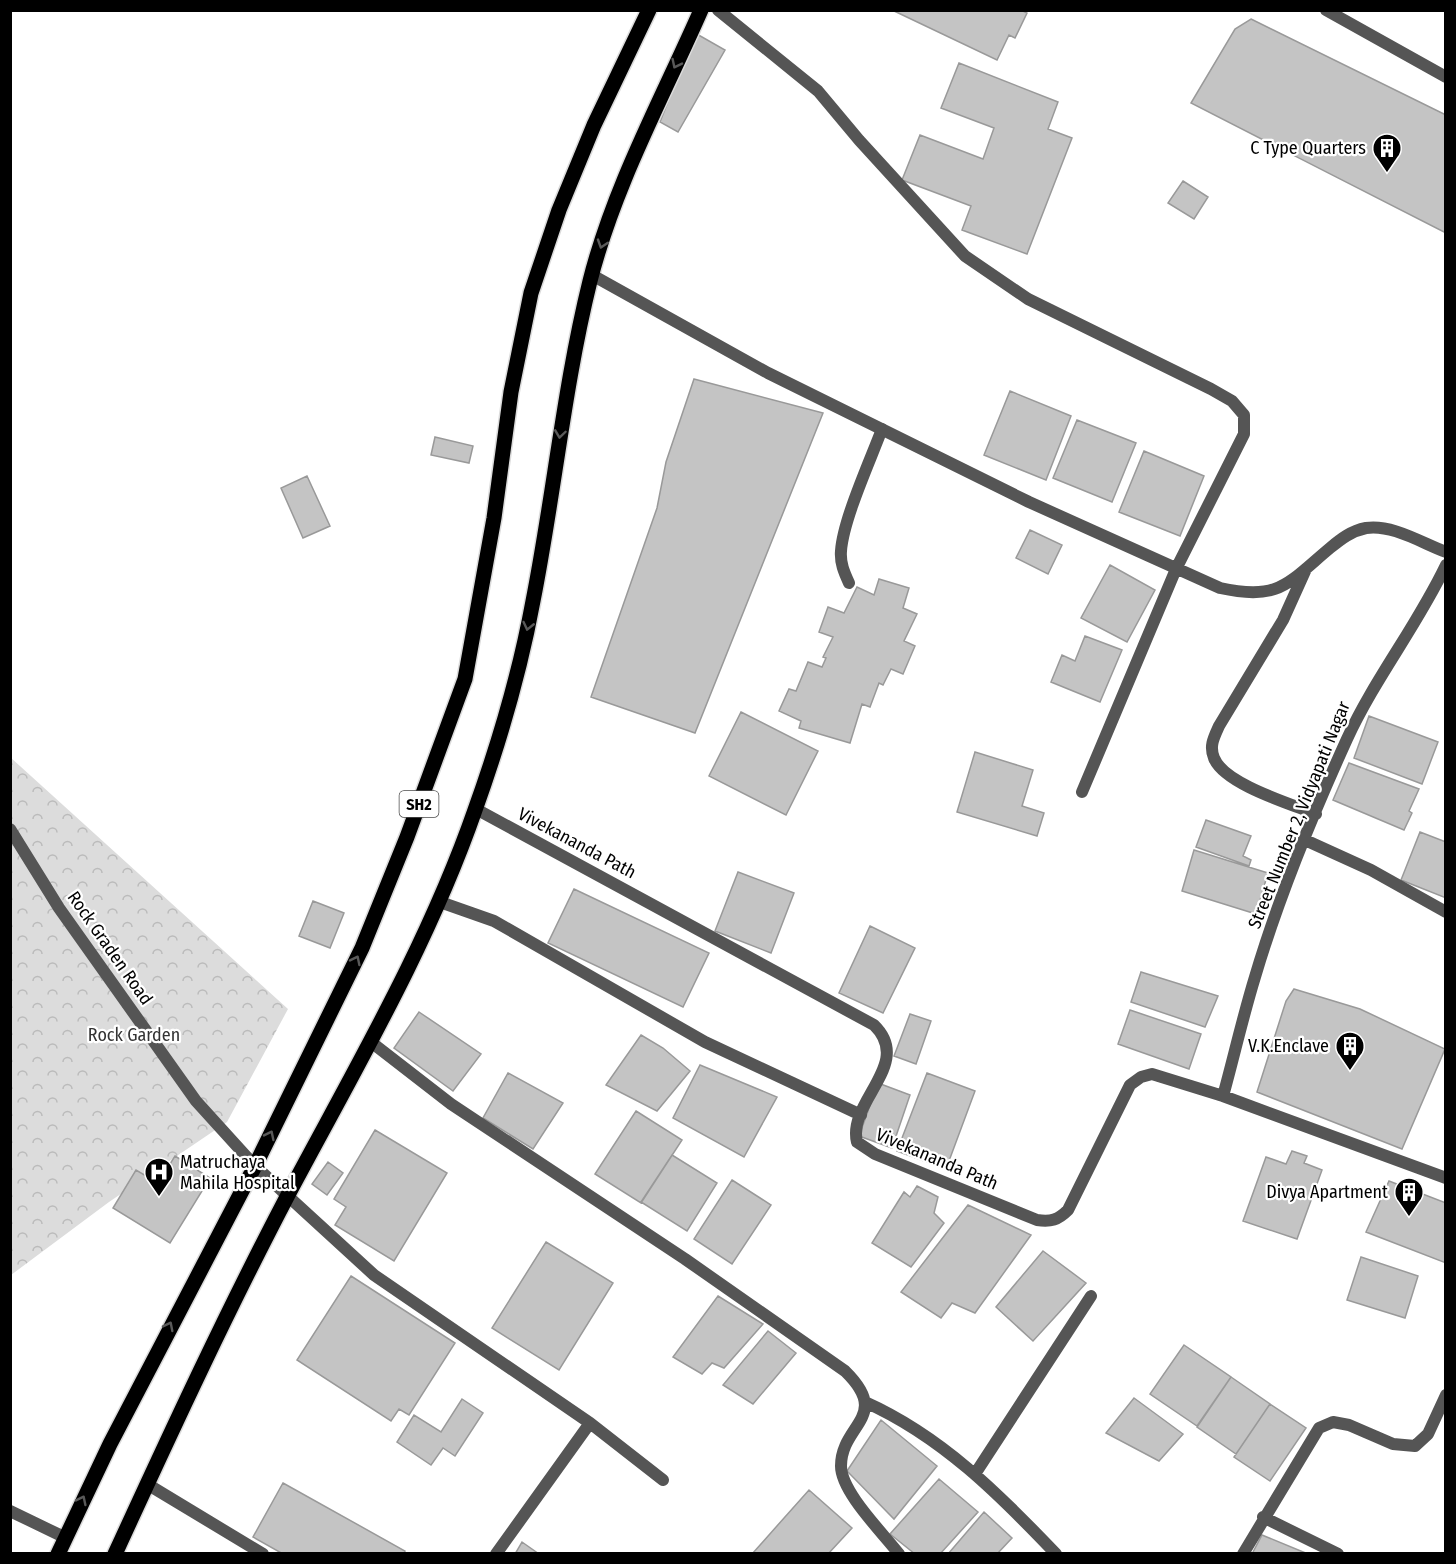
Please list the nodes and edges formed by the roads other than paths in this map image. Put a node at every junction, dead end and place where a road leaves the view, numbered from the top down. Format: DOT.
graph roads {
  1 [pos="650,10"];
  2 [pos="700,10"];
  3 [pos="718,10"];
  4 [pos="1326,10"];
  5 [pos="1446,77"];
  6 [pos="592,275"];
  7 [pos="882,429"];
  8 [pos="1446,552"];
  9 [pos="1446,565"];
  10 [pos="1306,568"];
  11 [pos="1176,569"];
  12 [pos="849,583"];
  13 [pos="1082,792"];
  14 [pos="476,809"];
  15 [pos="1316,814"];
  16 [pos="10,829"];
  17 [pos="1305,840"];
  18 [pos="440,902"];
  19 [pos="1446,912"];
  20 [pos="371,1042"];
  21 [pos="1223,1096"];
  22 [pos="861,1116"];
  23 [pos="255,1166"];
  24 [pos="1446,1178"];
  25 [pos="288,1195"];
  26 [pos="1091,1296"];
  27 [pos="1446,1395"];
  28 [pos="865,1402"];
  29 [pos="590,1423"];
  30 [pos="975,1474"];
  31 [pos="663,1480"];
  32 [pos="147,1484"];
  33 [pos="10,1511"];
  34 [pos="1263,1517"];
  35 [pos="64,1537"];
  36 [pos="58,1554"];
  37 [pos="115,1554"];
  38 [pos="263,1554"];
  39 [pos="496,1554"];
  40 [pos="899,1554"];
  41 [pos="1056,1554"];
  42 [pos="1243,1554"];
  43 [pos="1338,1554"];
  23 -- 1 [label="main road, SH2, one-way"];
  2 -- 6 [label="main road, one-way"];
  3 -- 11 [label="street"];
  4 -- 5 [label="street"];
  6 -- 7 [label="street"];
  6 -- 14 [label="main road, one-way"];
  7 -- 11 [label="street"];
  7 -- 12 [label="street"];
  8 -- 10 [label="street"];
  9 -- 15 [label="street, Street Number 2, Vidyapati Nagar"];
  10 -- 11 [label="street"];
  10 -- 15 [label="street"];
  11 -- 13 [label="street"];
  14 -- 18 [label="main road"];
  14 -- 22 [label="street, Vivekananda Path"];
  15 -- 17 [label="street, Street Number 2, Vidyapati Nagar"];
  16 -- 23 [label="street, Rock Graden Road"];
  17 -- 19 [label="street"];
  17 -- 21 [label="street, Street Number 2, Vidyapati Nagar"];
  18 -- 20 [label="main road"];
  18 -- 22 [label="street"];
  20 -- 25 [label="main road"];
  20 -- 28 [label="street"];
  21 -- 22 [label="street, Vivekananda Path"];
  21 -- 24 [label="street, Vivekananda Path"];
  23 -- 25 [label="street, Rock Graden Road"];
  35 -- 23 [label="main road, SH2, one-way"];
  25 -- 29 [label="street, Rock Graden Road"];
  25 -- 32 [label="main road"];
  26 -- 30 [label="street"];
  27 -- 34 [label="street"];
  28 -- 30 [label="street"];
  28 -- 40 [label="street"];
  29 -- 31 [label="street, Rock Graden Road"];
  29 -- 39 [label="street"];
  30 -- 41 [label="street"];
  32 -- 37 [label="main road"];
  32 -- 38 [label="street"];
  33 -- 35 [label="street"];
  34 -- 42 [label="street"];
  34 -- 43 [label="street"];
  35 -- 36 [label="main road, SH2"];
}
